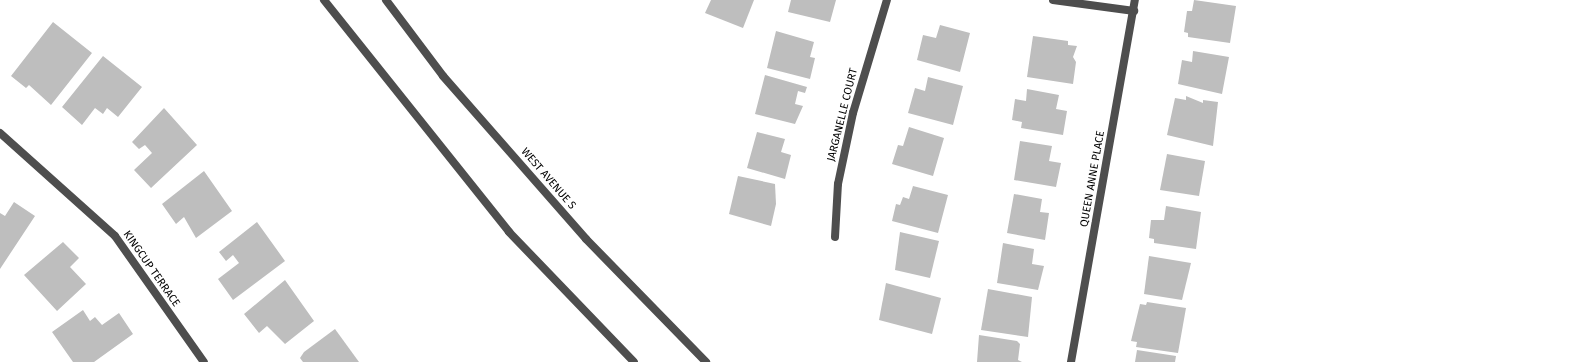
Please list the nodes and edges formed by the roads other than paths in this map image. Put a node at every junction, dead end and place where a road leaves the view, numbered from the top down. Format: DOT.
graph roads {
  1 [pos="324,0"];
  2 [pos="386,0"];
  3 [pos="887,0"];
  4 [pos="1053,0"];
  5 [pos="1135,0"];
  6 [pos="1134,11"];
  7 [pos="0,133"];
  8 [pos="835,237"];
  9 [pos="204,362"];
  10 [pos="634,362"];
  11 [pos="706,362"];
  12 [pos="1071,362"];
  1 -- 10 [label="street"];
  2 -- 11 [label="street, WEST AVENUE S"];
  3 -- 8 [label="street, JARGANELLE COURT"];
  4 -- 6 [label="street"];
  5 -- 6 [label="street, QUEEN ANNE PLACE"];
  6 -- 12 [label="street, QUEEN ANNE PLACE"];
  7 -- 9 [label="street, KINGCUP TERRACE"];
}
